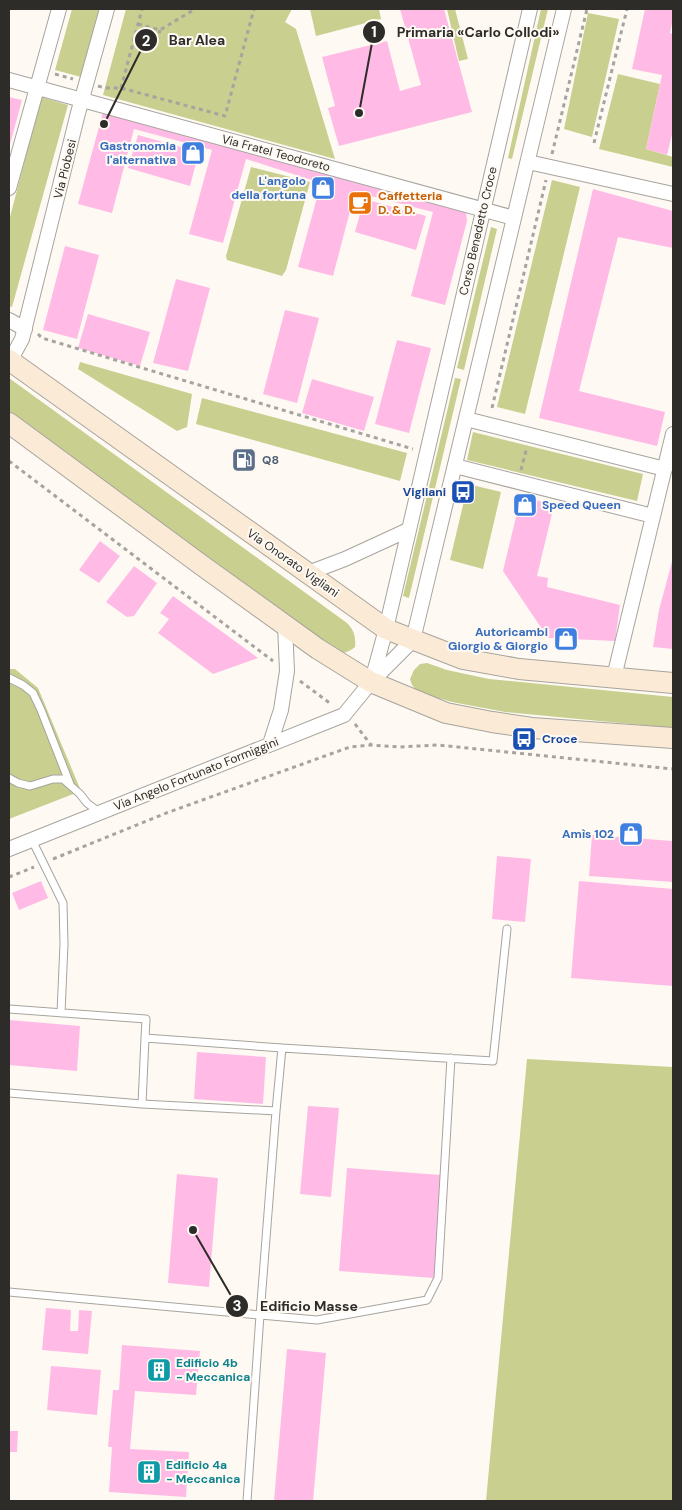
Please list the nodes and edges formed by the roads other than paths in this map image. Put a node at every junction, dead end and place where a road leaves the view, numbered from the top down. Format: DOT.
graph roads {
  1 [pos="59,9"];
  2 [pos="107,9"];
  3 [pos="530,9"];
  4 [pos="564,9"];
  5 [pos="9,80"];
  6 [pos="37,88"];
  7 [pos="82,100"];
  8 [pos="528,162"];
  9 [pos="9,188"];
  10 [pos="673,194"];
  11 [pos="483,210"];
  12 [pos="514,218"];
  13 [pos="9,320"];
  14 [pos="25,329"];
  15 [pos="9,361"];
  16 [pos="466,419"];
  17 [pos="9,423"];
  18 [pos="673,434"];
  19 [pos="455,466"];
  20 [pos="665,469"];
  21 [pos="653,516"];
  22 [pos="408,530"];
  23 [pos="308,573"];
  24 [pos="285,625"];
  25 [pos="386,629"];
  26 [pos="413,640"];
  27 [pos="614,677"];
  28 [pos="9,678"];
  29 [pos="371,682"];
  30 [pos="673,683"];
  31 [pos="673,738"];
  32 [pos="270,744"];
  33 [pos="9,778"];
  34 [pos="18,783"];
  35 [pos="9,784"];
  36 [pos="70,784"];
  37 [pos="100,813"];
  38 [pos="32,840"];
  39 [pos="9,849"];
  40 [pos="506,929"];
  41 [pos="9,1009"];
  42 [pos="60,1013"];
  43 [pos="145,1038"];
  44 [pos="282,1048"];
  45 [pos="451,1058"];
  46 [pos="9,1093"];
  47 [pos="142,1104"];
  48 [pos="276,1112"];
  49 [pos="9,1292"];
  50 [pos="260,1316"];
  51 [pos="247,1501"];
  1 -- 6 [label="street"];
  2 -- 7 [label="street, Via Piobesi"];
  3 -- 11 [label="street, Corso Benedetto Croce"];
  4 -- 8 [label="street"];
  5 -- 6 [label="street"];
  6 -- 7 [label="street, Via Fratel Teodoreto"];
  6 -- 9 [label="street"];
  7 -- 11 [label="street, Via Fratel Teodoreto"];
  7 -- 14 [label="street, Via Piobesi"];
  8 -- 10 [label="street"];
  8 -- 12 [label="street"];
  11 -- 12 [label="street, Via Fratel Teodoreto"];
  11 -- 22 [label="street, Corso Benedetto Croce"];
  12 -- 16 [label="street"];
  13 -- 14 [label="street"];
  14 -- 15 [label="street, Via Piobesi"];
  15 -- 23 [label="main road, Via Onorato Vigliani"];
  16 -- 19 [label="street"];
  16 -- 20 [label="street"];
  17 -- 24 [label="main road"];
  18 -- 20 [label="street"];
  19 -- 21 [label="street"];
  19 -- 26 [label="street"];
  20 -- 21 [label="street"];
  21 -- 27 [label="street"];
  22 -- 23 [label="street"];
  22 -- 25 [label="street, Corso Benedetto Croce"];
  23 -- 25 [label="main road, Via Onorato Vigliani"];
  24 -- 29 [label="main road"];
  24 -- 32 [label="street"];
  25 -- 26 [label="main road, Via Onorato Vigliani"];
  25 -- 29 [label="street, Corso Benedetto Croce"];
  26 -- 27 [label="main road, Via Onorato Vigliani"];
  26 -- 29 [label="street"];
  27 -- 30 [label="main road, Via Onorato Vigliani"];
  28 -- 36 [label="lane"];
  29 -- 31 [label="main road"];
  29 -- 32 [label="street, Via Angelo Fortunato Formiggini"];
  32 -- 37 [label="street, Via Angelo Fortunato Formiggini"];
  33 -- 34 [label="lane"];
  34 -- 35 [label="lane"];
  34 -- 36 [label="lane"];
  36 -- 37 [label="lane"];
  37 -- 38 [label="street, Via Angelo Fortunato Formiggini"];
  38 -- 39 [label="street, Via Angelo Fortunato Formiggini"];
  38 -- 42 [label="lane"];
  40 -- 45 [label="lane"];
  41 -- 42 [label="lane"];
  42 -- 43 [label="lane"];
  43 -- 44 [label="lane"];
  43 -- 47 [label="lane"];
  44 -- 45 [label="lane"];
  44 -- 48 [label="lane"];
  45 -- 50 [label="lane"];
  46 -- 47 [label="lane"];
  47 -- 48 [label="lane"];
  48 -- 50 [label="lane"];
  49 -- 50 [label="lane"];
  50 -- 51 [label="lane"];
}
